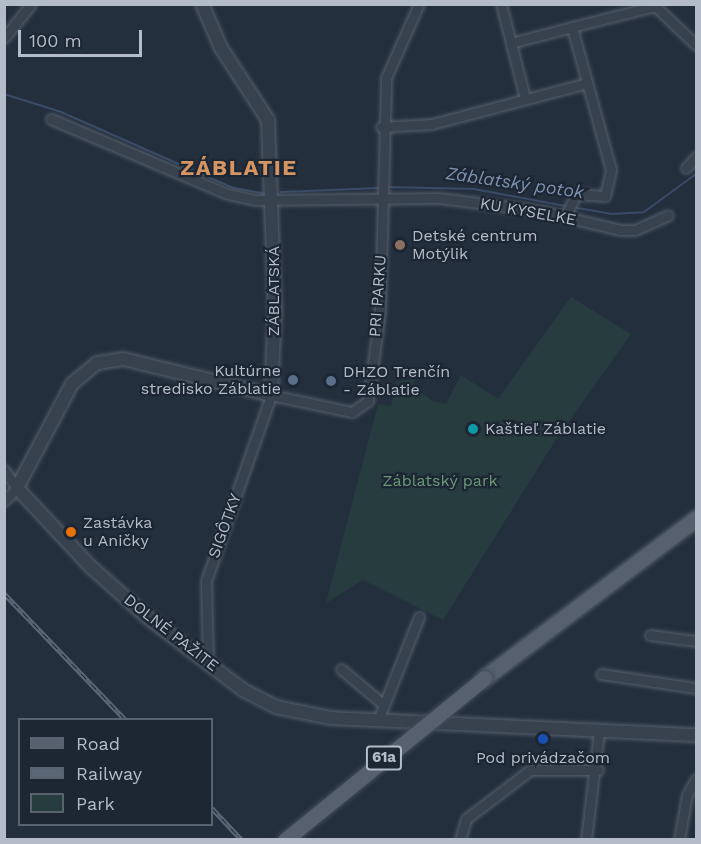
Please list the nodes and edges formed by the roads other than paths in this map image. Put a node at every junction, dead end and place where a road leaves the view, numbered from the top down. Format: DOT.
graph roads {
  1 [pos="31,4"];
  2 [pos="202,4"];
  3 [pos="419,4"];
  4 [pos="501,4"];
  5 [pos="654,5"];
  6 [pos="572,27"];
  7 [pos="4,38"];
  8 [pos="511,43"];
  9 [pos="696,45"];
  10 [pos="587,83"];
  11 [pos="525,98"];
  12 [pos="51,119"];
  13 [pos="381,127"];
  14 [pos="696,158"];
  15 [pos="686,168"];
  16 [pos="382,196"];
  17 [pos="273,199"];
  18 [pos="566,215"];
  19 [pos="668,215"];
  20 [pos="271,395"];
  21 [pos="4,470"];
  22 [pos="17,488"];
  23 [pos="4,501"];
  24 [pos="696,518"];
  25 [pos="419,617"];
  26 [pos="650,635"];
  27 [pos="696,641"];
  28 [pos="208,662"];
  29 [pos="341,669"];
  30 [pos="601,674"];
  31 [pos="696,687"];
  32 [pos="384,705"];
  33 [pos="378,720"];
  34 [pos="598,731"];
  35 [pos="696,735"];
  36 [pos="598,770"];
  37 [pos="696,779"];
  38 [pos="285,840"];
  39 [pos="460,840"];
  40 [pos="586,840"];
  41 [pos="679,840"];
  1 -- 7 [label="street"];
  2 -- 17 [label="street, ZÁBLATSKÁ"];
  3 -- 13 [label="street"];
  4 -- 8 [label="street"];
  5 -- 6 [label="street"];
  5 -- 9 [label="street"];
  6 -- 8 [label="street"];
  6 -- 10 [label="street, KU KYSELKE"];
  8 -- 11 [label="street"];
  10 -- 11 [label="street"];
  10 -- 18 [label="street, KU KYSELKE"];
  11 -- 13 [label="street"];
  12 -- 17 [label="street"];
  13 -- 16 [label="street"];
  14 -- 15 [label="street"];
  16 -- 17 [label="street, KU KYSELKE"];
  16 -- 18 [label="street, KU KYSELKE"];
  16 -- 20 [label="street, PRI PARKU"];
  17 -- 20 [label="street, ZÁBLATSKÁ"];
  18 -- 19 [label="street, KU KYSELKE"];
  20 -- 22 [label="street"];
  20 -- 28 [label="street, SIGÔTKY"];
  21 -- 22 [label="street, DOLNÉ PAŽITE"];
  22 -- 23 [label="street"];
  22 -- 28 [label="street, DOLNÉ PAŽITE"];
  24 -- 38 [label="main road, 61a, bridge"];
  25 -- 32 [label="street"];
  26 -- 27 [label="street"];
  28 -- 33 [label="street, DOLNÉ PAŽITE"];
  29 -- 32 [label="street"];
  30 -- 31 [label="street"];
  32 -- 33 [label="street"];
  33 -- 34 [label="street, DOLNÉ PAŽITE"];
  34 -- 35 [label="street, DOLNÉ PAŽITE"];
  34 -- 36 [label="street"];
  36 -- 39 [label="street"];
  36 -- 40 [label="street"];
  37 -- 41 [label="street"];
}
